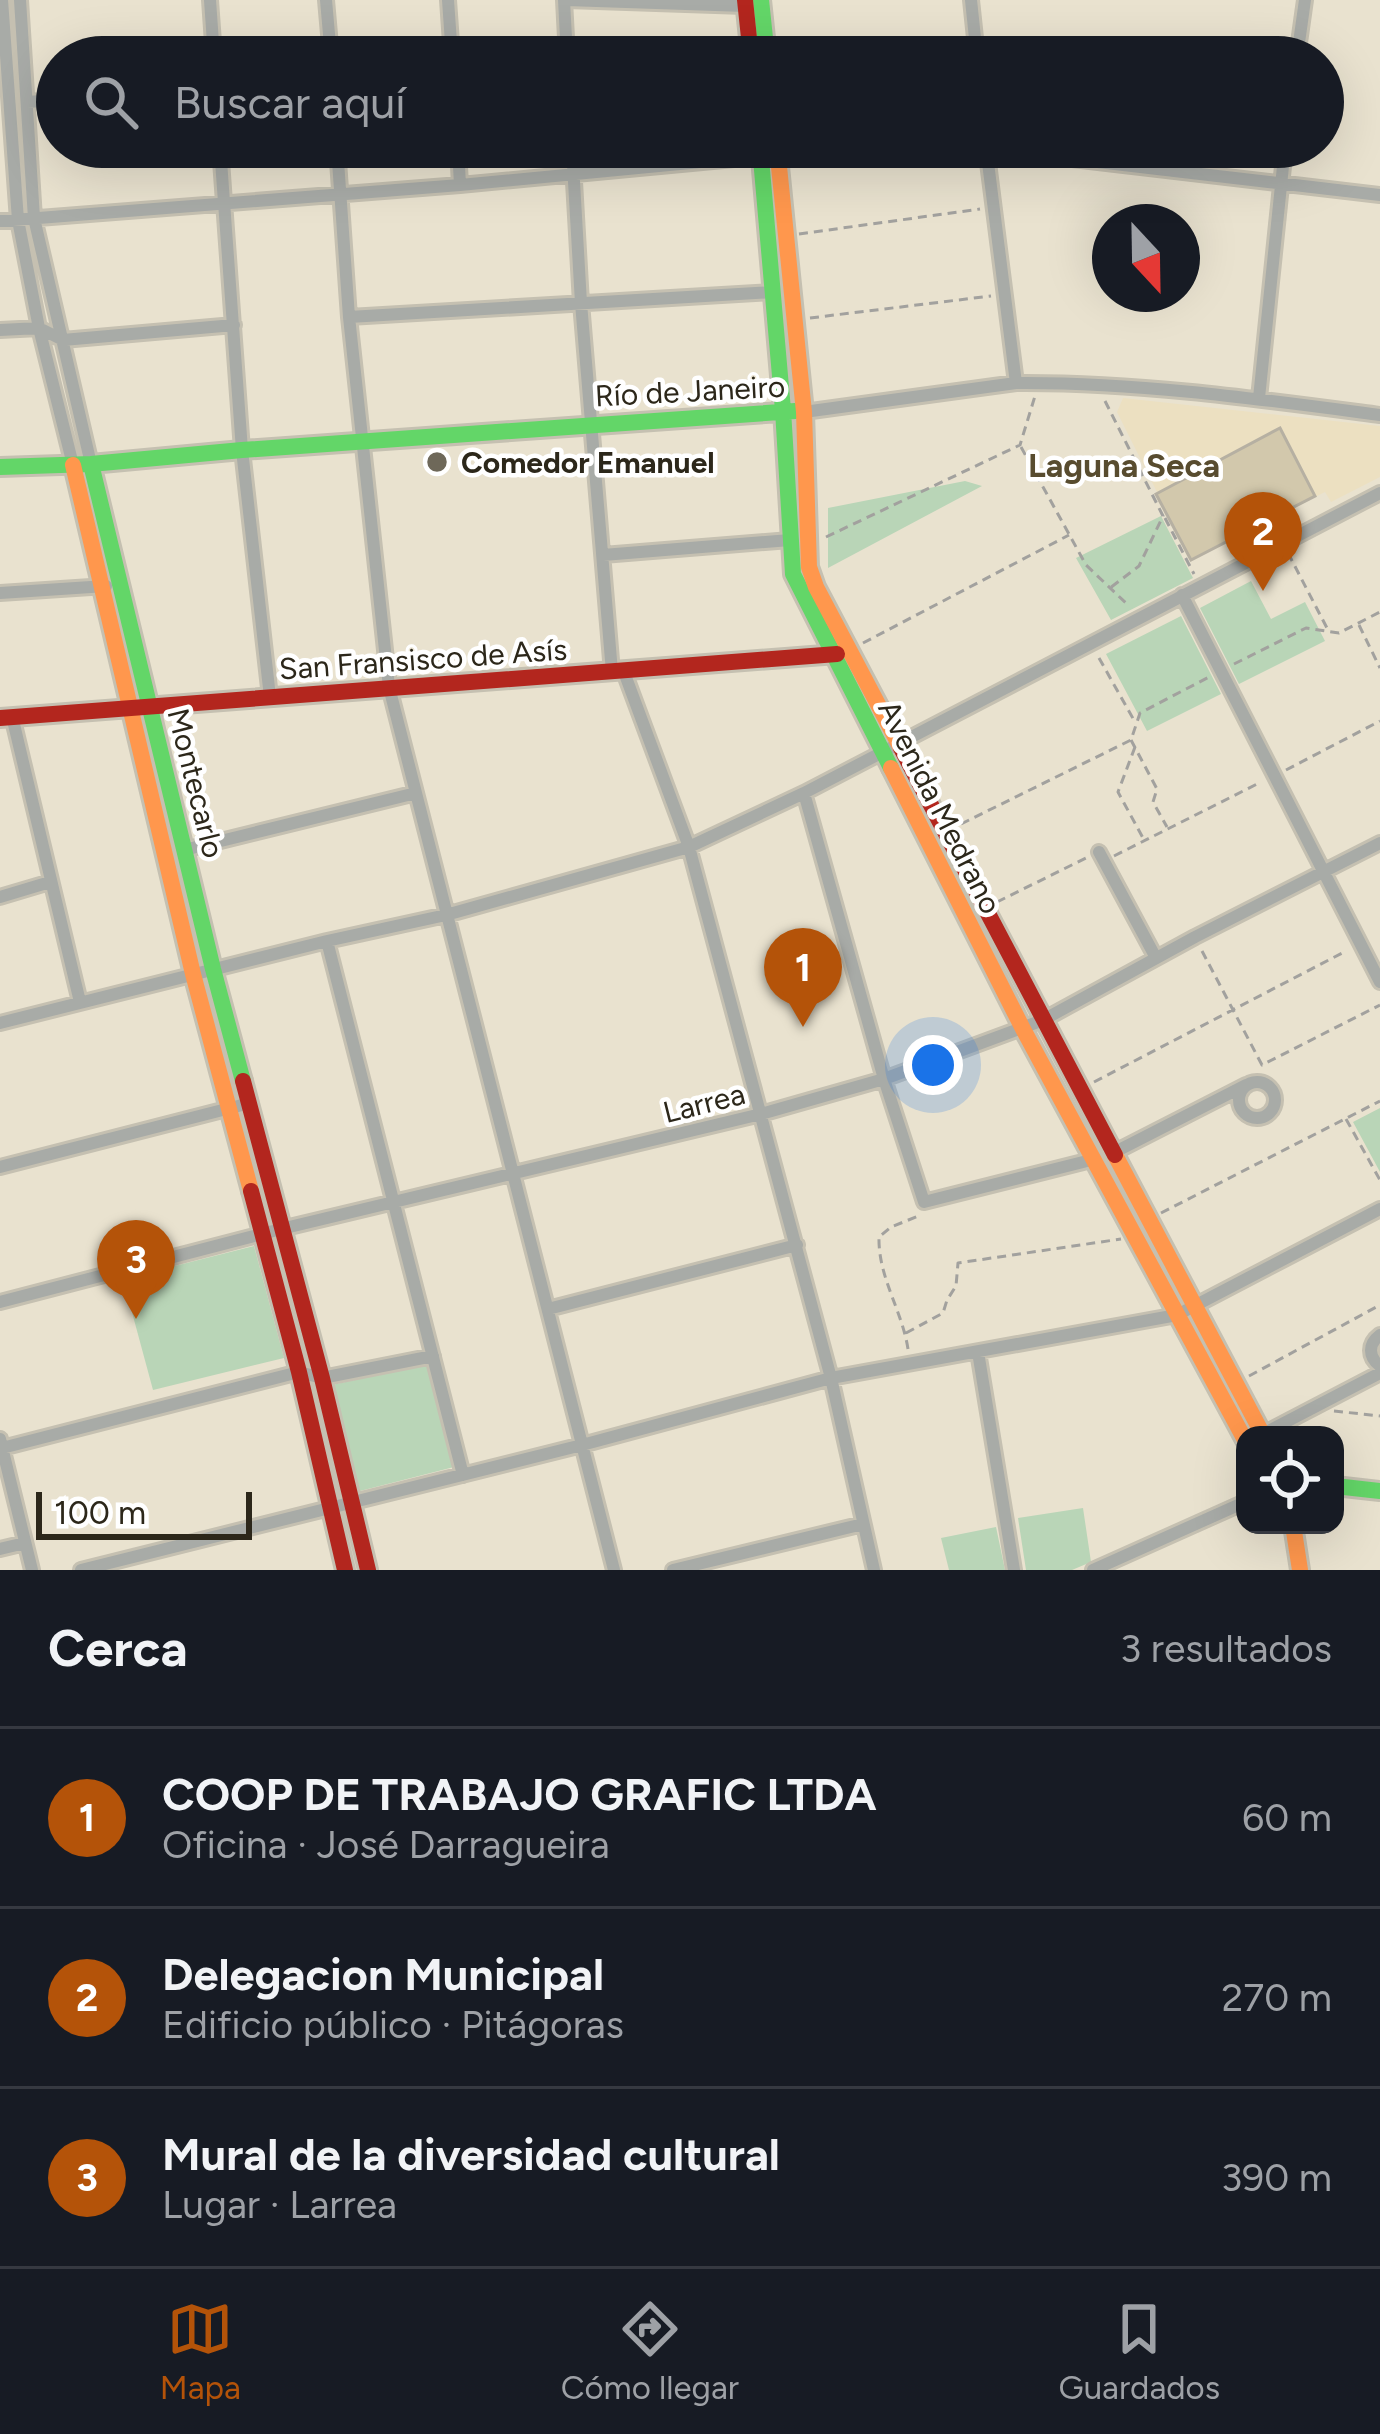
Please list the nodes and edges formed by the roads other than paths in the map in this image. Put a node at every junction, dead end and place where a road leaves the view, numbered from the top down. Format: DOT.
graph roads {
  1 [pos="2,0"];
  2 [pos="20,0"];
  3 [pos="210,0"];
  4 [pos="326,0"];
  5 [pos="448,0"];
  6 [pos="565,0"];
  7 [pos="970,0"];
  8 [pos="1305,0"];
  9 [pos="750,2"];
  10 [pos="213,36"];
  11 [pos="329,36"];
  12 [pos="451,36"];
  13 [pos="566,36"];
  14 [pos="751,36"];
  15 [pos="761,36"];
  16 [pos="975,36"];
  17 [pos="1301,36"];
  18 [pos="36,101"];
  19 [pos="27,102"];
  20 [pos="222,168"];
  21 [pos="338,168"];
  22 [pos="459,168"];
  23 [pos="574,168"];
  24 [pos="625,168"];
  25 [pos="769,168"];
  26 [pos="772,168"];
  27 [pos="989,168"];
  28 [pos="1149,168"];
  29 [pos="1282,168"];
  30 [pos="574,174"];
  31 [pos="460,184"];
  32 [pos="1280,184"];
  33 [pos="340,193"];
  34 [pos="1380,195"];
  35 [pos="225,203"];
  36 [pos="34,218"];
  37 [pos="17,220"];
  38 [pos="0,221"];
  39 [pos="773,292"];
  40 [pos="581,303"];
  41 [pos="350,317"];
  42 [pos="234,325"];
  43 [pos="39,328"];
  44 [pos="0,330"];
  45 [pos="62,340"];
  46 [pos="1016,383"];
  47 [pos="1259,398"];
  48 [pos="784,410"];
  49 [pos="804,412"];
  50 [pos="1380,415"];
  51 [pos="592,423"];
  52 [pos="362,441"];
  53 [pos="242,450"];
  54 [pos="82,465"];
  55 [pos="0,467"];
  56 [pos="1380,493"];
  57 [pos="800,542"];
  58 [pos="603,555"];
  59 [pos="110,585"];
  60 [pos="0,592"];
  61 [pos="1183,595"];
  62 [pos="841,653"];
  63 [pos="618,672"];
  64 [pos="389,687"];
  65 [pos="270,697"];
  66 [pos="150,707"];
  67 [pos="129,709"];
  68 [pos="6,717"];
  69 [pos="890,747"];
  70 [pos="416,793"];
  71 [pos="804,793"];
  72 [pos="1380,844"];
  73 [pos="689,847"];
  74 [pos="184,850"];
  75 [pos="1102,856"];
  76 [pos="1322,872"];
  77 [pos="50,882"];
  78 [pos="0,896"];
  79 [pos="446,915"];
  80 [pos="327,941"];
  81 [pos="1156,958"];
  82 [pos="213,970"];
  83 [pos="193,974"];
  84 [pos="1380,982"];
  85 [pos="80,1002"];
  86 [pos="1043,1020"];
  87 [pos="0,1023"];
  88 [pos="1023,1029"];
  89 [pos="884,1079"];
  90 [pos="1246,1085"];
  91 [pos="237,1106"];
  92 [pos="761,1114"];
  93 [pos="1113,1153"];
  94 [pos="1094,1159"];
  95 [pos="0,1167"];
  96 [pos="512,1174"];
  97 [pos="394,1201"];
  98 [pos="1380,1209"];
  99 [pos="281,1228"];
  100 [pos="261,1235"];
  101 [pos="797,1246"];
  102 [pos="0,1302"];
  103 [pos="1194,1307"];
  104 [pos="548,1309"];
  105 [pos="1177,1315"];
  106 [pos="1380,1335"];
  107 [pos="978,1352"];
  108 [pos="433,1356"];
  109 [pos="1380,1370"];
  110 [pos="298,1372"];
  111 [pos="322,1378"];
  112 [pos="831,1378"];
  113 [pos="1237,1426"];
  114 [pos="1259,1426"];
  115 [pos="1279,1426"];
  116 [pos="1,1444"];
  117 [pos="582,1445"];
  118 [pos="463,1474"];
  119 [pos="1344,1487"];
  120 [pos="1380,1491"];
  121 [pos="352,1502"];
  122 [pos="1236,1506"];
  123 [pos="330,1508"];
  124 [pos="863,1524"];
  125 [pos="1295,1534"];
  126 [pos="25,1543"];
  127 [pos="0,1549"];
  128 [pos="32,1570"];
  129 [pos="81,1570"];
  130 [pos="345,1570"];
  131 [pos="368,1570"];
  132 [pos="614,1570"];
  133 [pos="673,1570"];
  134 [pos="874,1570"];
  135 [pos="1013,1570"];
  136 [pos="1093,1570"];
  137 [pos="1300,1570"];
  1 -- 37 [label="street, Montecarlo"];
  2 -- 19 [label="street, Montecarlo"];
  3 -- 10 [label="street"];
  4 -- 11 [label="street"];
  5 -- 12 [label="street"];
  6 -- 9 [label="street"];
  6 -- 13 [label="street"];
  7 -- 16 [label="street"];
  8 -- 17 [label="street"];
  9 -- 14 [label="main road"];
  9 -- 15 [label="main road"];
  18 -- 19 [label="street"];
  19 -- 36 [label="street, Montecarlo"];
  20 -- 35 [label="street"];
  21 -- 33 [label="street"];
  22 -- 31 [label="street"];
  23 -- 30 [label="street"];
  24 -- 30 [label="street"];
  25 -- 39 [label="main road, Avenida Medrano"];
  26 -- 49 [label="main road, Avenida Medrano"];
  27 -- 46 [label="street"];
  28 -- 32 [label="street"];
  29 -- 32 [label="street"];
  30 -- 31 [label="street"];
  30 -- 40 [label="street"];
  31 -- 33 [label="street"];
  32 -- 34 [label="street"];
  32 -- 47 [label="street"];
  33 -- 35 [label="street"];
  33 -- 41 [label="street"];
  35 -- 36 [label="street"];
  35 -- 42 [label="street"];
  36 -- 37 [label="street"];
  36 -- 45 [label="street, Montecarlo"];
  37 -- 38 [label="street"];
  37 -- 43 [label="street, Montecarlo"];
  39 -- 40 [label="street"];
  39 -- 48 [label="main road, Avenida Medrano"];
  40 -- 41 [label="street"];
  40 -- 51 [label="street"];
  41 -- 52 [label="street"];
  42 -- 45 [label="street"];
  42 -- 53 [label="street"];
  43 -- 44 [label="street"];
  43 -- 45 [label="street"];
  43 -- 54 [label="street, Montecarlo"];
  45 -- 54 [label="street, Montecarlo"];
  46 -- 47 [label="street, Río de Janeiro"];
  46 -- 49 [label="street, Río de Janeiro"];
  47 -- 50 [label="street, Río de Janeiro"];
  48 -- 49 [label="main road, Río de Janeiro"];
  48 -- 51 [label="main road, Río de Janeiro"];
  48 -- 57 [label="main road, Avenida Medrano"];
  49 -- 57 [label="main road, Avenida Medrano"];
  51 -- 52 [label="main road, Río de Janeiro"];
  51 -- 58 [label="street"];
  52 -- 53 [label="main road, Río de Janeiro"];
  52 -- 64 [label="street"];
  53 -- 54 [label="main road, Río de Janeiro"];
  53 -- 65 [label="street"];
  54 -- 55 [label="main road, Río de Janeiro"];
  54 -- 59 [label="main road, Montecarlo"];
  56 -- 61 [label="street"];
  57 -- 58 [label="street"];
  57 -- 62 [label="main road, Avenida Medrano"];
  58 -- 63 [label="street"];
  59 -- 60 [label="street"];
  59 -- 66 [label="main road, Montecarlo"];
  59 -- 67 [label="main road, Montecarlo"];
  61 -- 69 [label="street"];
  61 -- 76 [label="street"];
  62 -- 63 [label="main road, San Fransisco de Asís"];
  62 -- 69 [label="main road, Avenida Medrano"];
  63 -- 64 [label="main road, San Fransisco de Asís"];
  63 -- 73 [label="street"];
  64 -- 65 [label="main road, San Fransisco de Asís"];
  64 -- 70 [label="street"];
  65 -- 66 [label="main road, San Fransisco de Asís"];
  66 -- 67 [label="main road, San Fransisco de Asís"];
  66 -- 74 [label="main road, Montecarlo"];
  67 -- 68 [label="main road, San Fransisco de Asís"];
  67 -- 83 [label="main road, Montecarlo"];
  68 -- 77 [label="street"];
  69 -- 71 [label="street"];
  69 -- 86 [label="main road, Avenida Medrano"];
  69 -- 88 [label="main road, Avenida Medrano"];
  70 -- 74 [label="street"];
  70 -- 79 [label="street"];
  71 -- 73 [label="street"];
  71 -- 89 [label="street"];
  72 -- 76 [label="street, Larrea"];
  73 -- 79 [label="street"];
  73 -- 92 [label="street"];
  74 -- 82 [label="main road, Montecarlo"];
  75 -- 81 [label="street"];
  76 -- 81 [label="street, Larrea"];
  76 -- 84 [label="street"];
  77 -- 78 [label="street"];
  77 -- 85 [label="street"];
  79 -- 80 [label="street"];
  79 -- 96 [label="street"];
  80 -- 82 [label="street"];
  80 -- 97 [label="street"];
  81 -- 86 [label="street, Larrea"];
  82 -- 83 [label="street"];
  82 -- 91 [label="main road, Montecarlo"];
  83 -- 85 [label="street"];
  83 -- 91 [label="main road, Montecarlo"];
  85 -- 87 [label="street"];
  86 -- 88 [label="street, Larrea"];
  86 -- 93 [label="main road, Avenida Medrano"];
  88 -- 89 [label="street, Larrea"];
  88 -- 94 [label="main road, Avenida Medrano"];
  89 -- 92 [label="street, Larrea"];
  89 -- 94 [label="street"];
  90 -- 93 [label="street"];
  91 -- 95 [label="street"];
  91 -- 99 [label="main road, Montecarlo"];
  91 -- 100 [label="main road, Montecarlo"];
  92 -- 96 [label="street, Larrea"];
  92 -- 101 [label="street"];
  93 -- 103 [label="main road, Avenida Medrano"];
  94 -- 105 [label="main road, Avenida Medrano"];
  96 -- 97 [label="street, Larrea"];
  96 -- 104 [label="street"];
  97 -- 99 [label="street, Larrea"];
  97 -- 108 [label="street"];
  98 -- 103 [label="street"];
  99 -- 100 [label="street, Larrea"];
  99 -- 111 [label="main road, Montecarlo"];
  100 -- 102 [label="street, Larrea"];
  100 -- 110 [label="main road, Montecarlo"];
  101 -- 104 [label="street"];
  101 -- 112 [label="street"];
  103 -- 105 [label="street"];
  103 -- 114 [label="main road, Avenida Medrano"];
  104 -- 117 [label="street"];
  105 -- 107 [label="street"];
  105 -- 113 [label="main road, Avenida Medrano"];
  106 -- 109 [label="street"];
  107 -- 112 [label="street"];
  107 -- 135 [label="street"];
  108 -- 111 [label="street"];
  108 -- 118 [label="street"];
  109 -- 115 [label="street"];
  110 -- 111 [label="street"];
  110 -- 116 [label="street"];
  110 -- 123 [label="main road, Montecarlo"];
  111 -- 121 [label="main road, Montecarlo"];
  112 -- 117 [label="street"];
  112 -- 124 [label="street"];
  116 -- 126 [label="street"];
  117 -- 118 [label="street"];
  117 -- 132 [label="street"];
  118 -- 121 [label="street"];
  119 -- 120 [label="main road"];
  121 -- 123 [label="street"];
  121 -- 131 [label="main road, Montecarlo"];
  122 -- 136 [label="street"];
  123 -- 129 [label="street"];
  123 -- 130 [label="main road, Montecarlo"];
  124 -- 133 [label="street"];
  124 -- 134 [label="street"];
  125 -- 137 [label="main road"];
  126 -- 127 [label="street"];
  126 -- 128 [label="street"];
}
